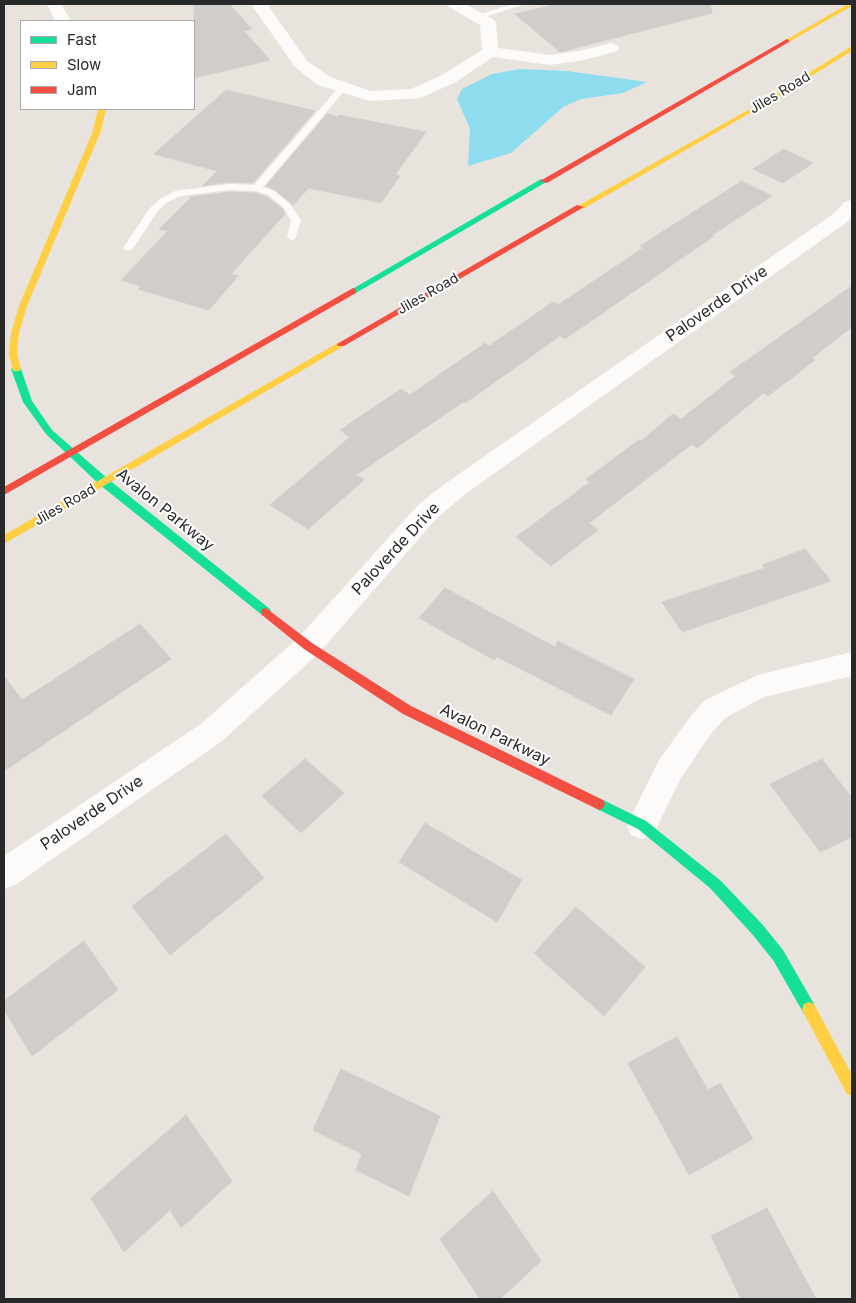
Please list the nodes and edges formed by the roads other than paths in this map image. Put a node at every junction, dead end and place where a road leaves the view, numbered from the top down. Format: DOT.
graph roads {
  1 [pos="54,4"];
  2 [pos="259,4"];
  3 [pos="454,4"];
  4 [pos="520,4"];
  5 [pos="852,4"];
  6 [pos="476,17"];
  7 [pos="62,20"];
  8 [pos="611,48"];
  9 [pos="852,48"];
  10 [pos="490,52"];
  11 [pos="342,88"];
  12 [pos="102,110"];
  13 [pos="257,188"];
  14 [pos="852,206"];
  15 [pos="292,237"];
  16 [pos="128,248"];
  17 [pos="9,335"];
  18 [pos="71,453"];
  19 [pos="104,482"];
  20 [pos="4,491"];
  21 [pos="4,540"];
  22 [pos="308,646"];
  23 [pos="852,664"];
  24 [pos="642,825"];
  25 [pos="4,874"];
  26 [pos="852,1089"];
  1 -- 7 [label="street"];
  2 -- 11 [label="street"];
  3 -- 6 [label="street"];
  4 -- 6 [label="lane"];
  5 -- 18 [label="street"];
  6 -- 10 [label="street"];
  8 -- 10 [label="street"];
  9 -- 19 [label="street, Jiles Road"];
  10 -- 11 [label="street"];
  11 -- 13 [label="lane"];
  12 -- 17 [label="street"];
  13 -- 15 [label="lane"];
  13 -- 16 [label="lane"];
  14 -- 22 [label="street, Paloverde Drive"];
  17 -- 18 [label="street"];
  18 -- 19 [label="street, Avalon Parkway"];
  18 -- 20 [label="street"];
  19 -- 21 [label="street, Jiles Road"];
  19 -- 22 [label="street, Avalon Parkway"];
  22 -- 24 [label="street, Avalon Parkway"];
  22 -- 25 [label="street, Paloverde Drive"];
  23 -- 24 [label="street"];
  24 -- 26 [label="street, Avalon Parkway"];
}
